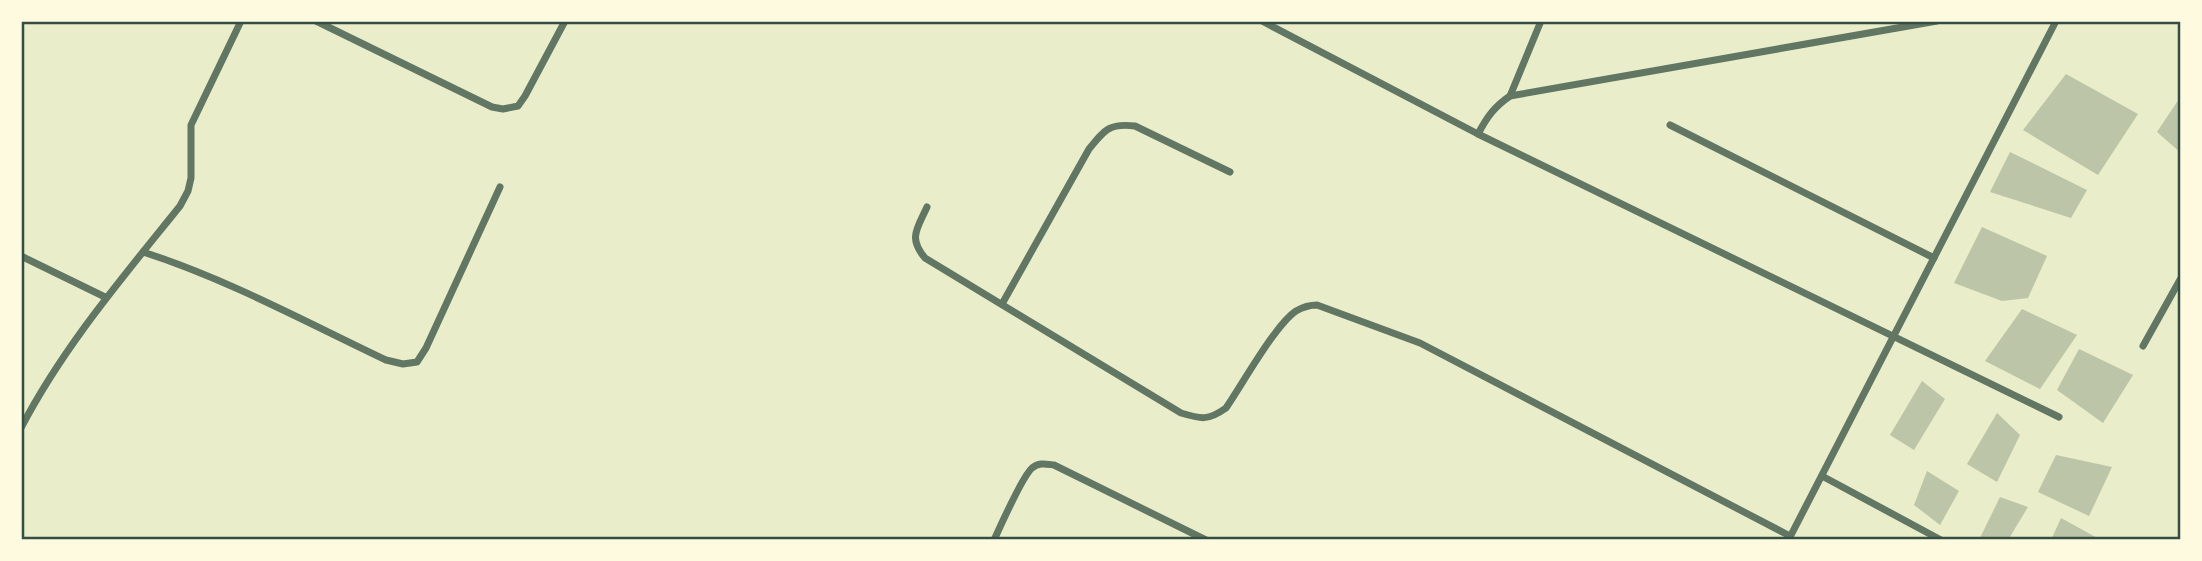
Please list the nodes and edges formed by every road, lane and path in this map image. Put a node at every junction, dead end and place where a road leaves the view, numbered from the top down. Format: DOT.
graph roads {
  1 [pos="241,21"];
  2 [pos="316,21"];
  3 [pos="565,21"];
  4 [pos="1262,21"];
  5 [pos="1541,21"];
  6 [pos="1937,21"];
  7 [pos="2056,21"];
  8 [pos="1510,96"];
  9 [pos="1670,125"];
  10 [pos="1478,134"];
  11 [pos="1230,172"];
  12 [pos="500,187"];
  13 [pos="927,207"];
  14 [pos="143,252"];
  15 [pos="21,256"];
  16 [pos="1934,258"];
  17 [pos="2181,278"];
  18 [pos="105,298"];
  19 [pos="1002,304"];
  20 [pos="1893,337"];
  21 [pos="2143,346"];
  22 [pos="21,405"];
  23 [pos="30,410"];
  24 [pos="2059,417"];
  25 [pos="21,428"];
  26 [pos="1822,476"];
  27 [pos="1789,538"];
  28 [pos="994,540"];
  29 [pos="1206,540"];
  30 [pos="1941,540"];
  1 -- 14 [label="street"];
  2 -- 3 [label="street"];
  4 -- 10 [label="street"];
  5 -- 8 [label="street"];
  6 -- 8 [label="street"];
  7 -- 16 [label="street"];
  8 -- 10 [label="street"];
  9 -- 16 [label="street"];
  10 -- 20 [label="street"];
  11 -- 19 [label="street"];
  12 -- 14 [label="street"];
  13 -- 19 [label="street"];
  14 -- 18 [label="street"];
  15 -- 18 [label="street"];
  16 -- 20 [label="street"];
  17 -- 21 [label="street"];
  18 -- 23 [label="street"];
  19 -- 27 [label="street"];
  20 -- 24 [label="street"];
  20 -- 26 [label="street"];
  22 -- 23 [label="street"];
  23 -- 25 [label="street"];
  26 -- 27 [label="street"];
  26 -- 30 [label="street"];
  28 -- 29 [label="street"];
}
